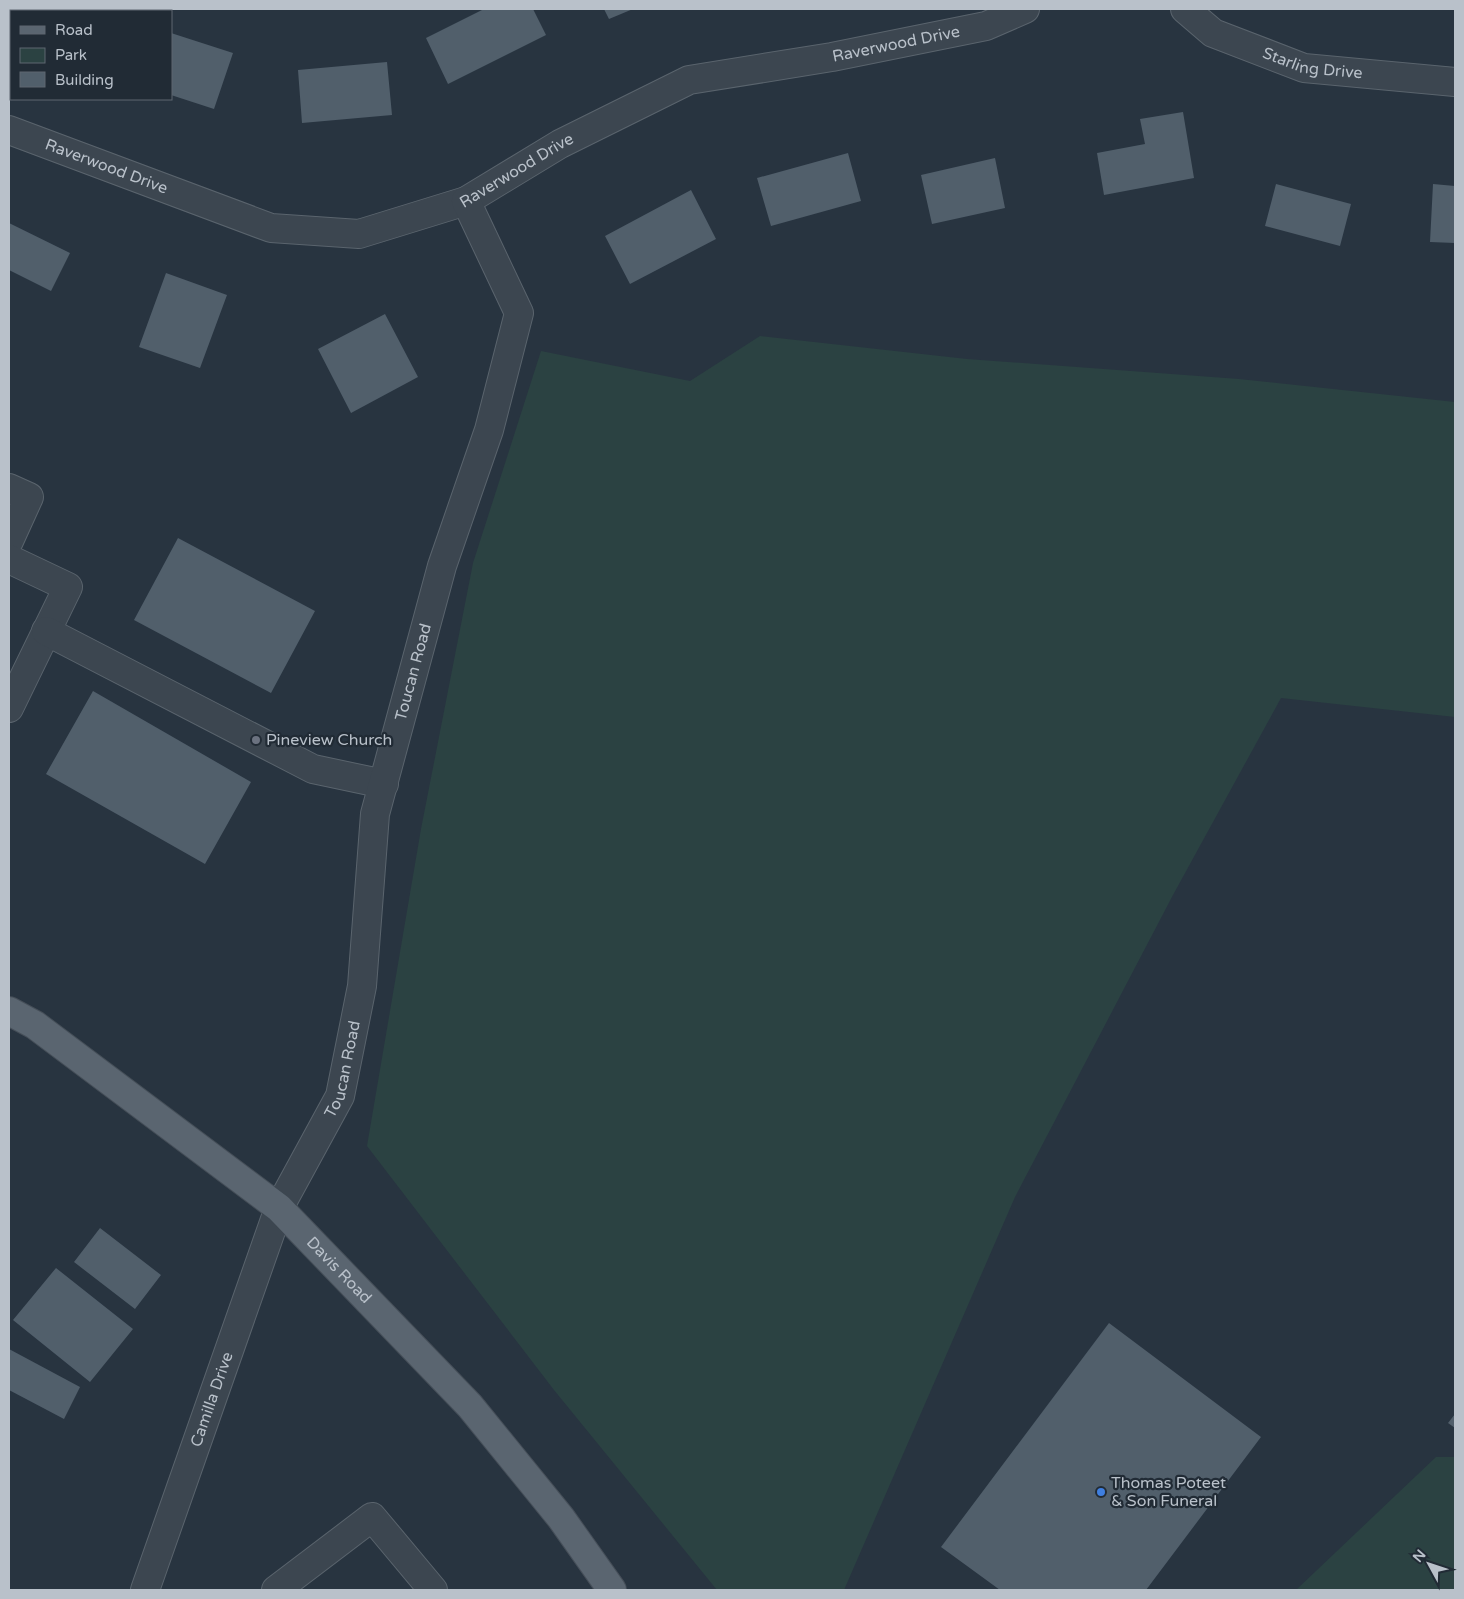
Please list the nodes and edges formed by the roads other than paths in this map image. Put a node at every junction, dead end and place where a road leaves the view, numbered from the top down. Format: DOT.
graph roads {
  1 [pos="1026,9"];
  2 [pos="1184,9"];
  3 [pos="1455,82"];
  4 [pos="9,130"];
  5 [pos="466,201"];
  6 [pos="9,488"];
  7 [pos="9,541"];
  8 [pos="9,559"];
  9 [pos="46,631"];
  10 [pos="9,708"];
  11 [pos="384,784"];
  12 [pos="9,1010"];
  13 [pos="279,1208"];
  14 [pos="145,1590"];
  15 [pos="276,1590"];
  16 [pos="433,1590"];
  17 [pos="612,1590"];
  1 -- 5 [label="street, Raverwood Drive"];
  2 -- 3 [label="street, Starling Drive"];
  4 -- 5 [label="street, Raverwood Drive"];
  5 -- 11 [label="street, Toucan Road"];
  6 -- 7 [label="street"];
  8 -- 9 [label="street"];
  9 -- 10 [label="street"];
  9 -- 11 [label="street"];
  11 -- 13 [label="street, Toucan Road"];
  12 -- 13 [label="main road, Davis Road"];
  13 -- 14 [label="street, Camilla Drive"];
  13 -- 17 [label="main road, Davis Road"];
  15 -- 16 [label="street"];
}
